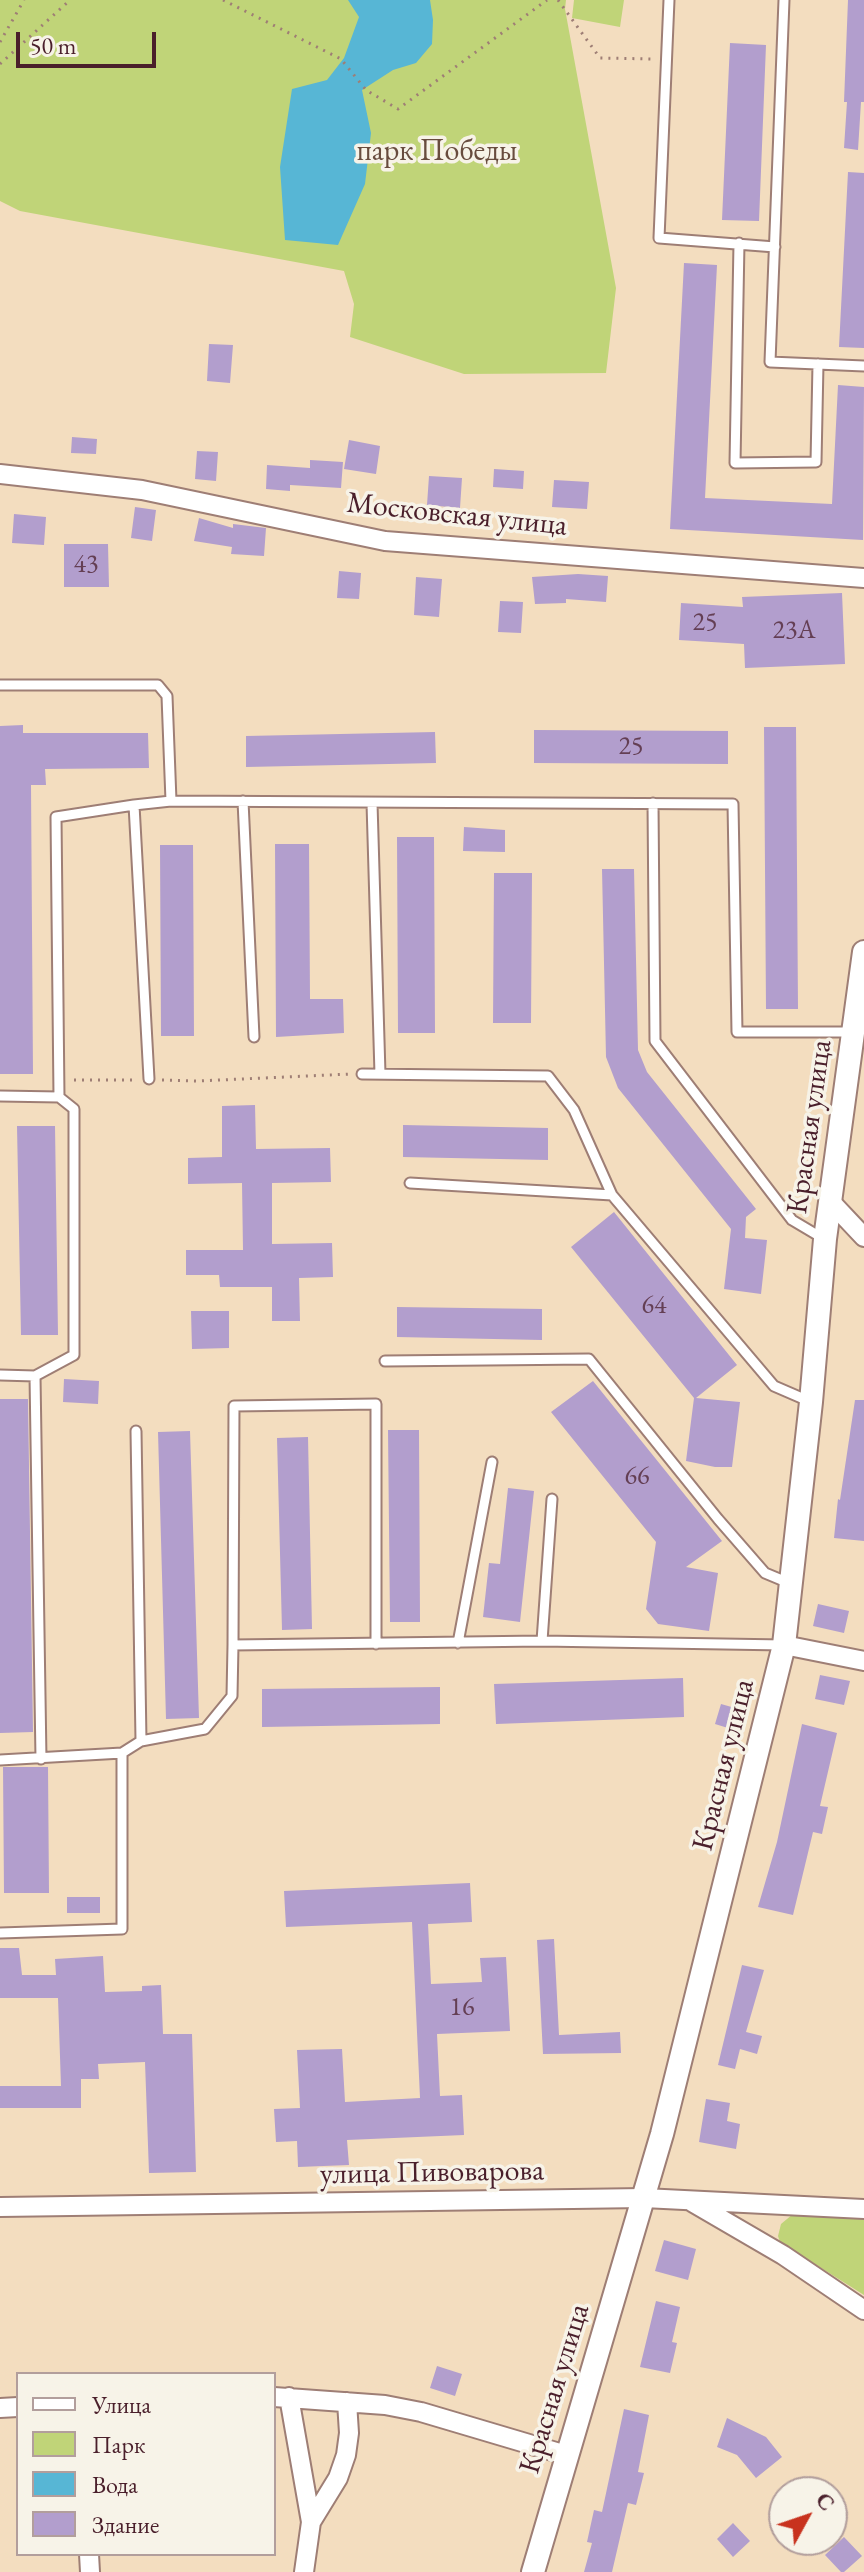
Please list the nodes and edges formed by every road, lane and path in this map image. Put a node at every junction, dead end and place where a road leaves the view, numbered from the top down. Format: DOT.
graph roads {
  1 [pos="24,0"];
  2 [pos="70,0"];
  3 [pos="223,0"];
  4 [pos="547,0"];
  5 [pos="558,0"];
  6 [pos="669,0"];
  7 [pos="784,0"];
  8 [pos="0,42"];
  9 [pos="667,59"];
  10 [pos="0,64"];
  11 [pos="739,243"];
  12 [pos="775,247"];
  13 [pos="818,364"];
  14 [pos="864,366"];
  15 [pos="0,474"];
  16 [pos="864,578"];
  17 [pos="0,685"];
  18 [pos="171,801"];
  19 [pos="243,801"];
  20 [pos="372,803"];
  21 [pos="653,803"];
  22 [pos="134,805"];
  23 [pos="863,965"];
  24 [pos="853,1032"];
  25 [pos="254,1037"];
  26 [pos="362,1074"];
  27 [pos="380,1074"];
  28 [pos="149,1079"];
  29 [pos="58,1080"];
  30 [pos="164,1080"];
  31 [pos="0,1096"];
  32 [pos="59,1097"];
  33 [pos="410,1183"];
  34 [pos="612,1195"];
  35 [pos="830,1201"];
  36 [pos="864,1237"];
  37 [pos="825,1239"];
  38 [pos="385,1361"];
  39 [pos="0,1375"];
  40 [pos="35,1376"];
  41 [pos="811,1402"];
  42 [pos="136,1431"];
  43 [pos="492,1462"];
  44 [pos="552,1499"];
  45 [pos="792,1584"];
  46 [pos="542,1641"];
  47 [pos="458,1643"];
  48 [pos="376,1644"];
  49 [pos="233,1645"];
  50 [pos="784,1645"];
  51 [pos="864,1661"];
  52 [pos="141,1741"];
  53 [pos="122,1753"];
  54 [pos="41,1759"];
  55 [pos="0,1760"];
  56 [pos="0,1933"];
  57 [pos="644,2198"];
  58 [pos="689,2200"];
  59 [pos="0,2207"];
  60 [pos="864,2209"];
  61 [pos="864,2310"];
  62 [pos="282,2397"];
  63 [pos="347,2402"];
  64 [pos="566,2455"];
  65 [pos="311,2522"];
  66 [pos="304,2572"];
  67 [pos="533,2572"];
  1 -- 8 [label="path"];
  2 -- 10 [label="path"];
  3 -- 4 [label="path"];
  5 -- 9 [label="path"];
  6 -- 9 [label="lane"];
  7 -- 12 [label="lane"];
  9 -- 11 [label="lane"];
  11 -- 12 [label="lane"];
  11 -- 13 [label="lane"];
  12 -- 13 [label="lane"];
  13 -- 14 [label="lane"];
  15 -- 16 [label="street, Московская улица"];
  17 -- 18 [label="lane"];
  18 -- 19 [label="lane"];
  18 -- 22 [label="lane"];
  19 -- 20 [label="lane"];
  19 -- 25 [label="lane"];
  20 -- 21 [label="lane"];
  20 -- 27 [label="lane"];
  21 -- 24 [label="lane"];
  21 -- 37 [label="lane"];
  22 -- 28 [label="lane"];
  22 -- 29 [label="lane"];
  23 -- 24 [label="street, Красная улица"];
  24 -- 35 [label="street, Красная улица"];
  26 -- 27 [label="lane"];
  26 -- 30 [label="path"];
  27 -- 34 [label="lane"];
  28 -- 29 [label="path"];
  29 -- 32 [label="lane"];
  31 -- 32 [label="lane"];
  32 -- 40 [label="lane"];
  33 -- 34 [label="lane"];
  34 -- 41 [label="lane"];
  35 -- 36 [label="street"];
  35 -- 37 [label="street, Красная улица"];
  37 -- 41 [label="street, Красная улица"];
  38 -- 45 [label="lane"];
  39 -- 40 [label="lane"];
  40 -- 54 [label="lane"];
  41 -- 45 [label="street, Красная улица"];
  42 -- 52 [label="lane"];
  43 -- 47 [label="lane"];
  44 -- 46 [label="lane"];
  45 -- 50 [label="street, Красная улица"];
  46 -- 47 [label="lane"];
  46 -- 50 [label="lane"];
  47 -- 48 [label="lane"];
  48 -- 49 [label="lane"];
  48 -- 49 [label="lane"];
  49 -- 52 [label="lane"];
  50 -- 51 [label="street"];
  50 -- 57 [label="street, Красная улица"];
  52 -- 53 [label="lane"];
  53 -- 54 [label="lane"];
  53 -- 56 [label="lane"];
  54 -- 55 [label="lane"];
  57 -- 58 [label="street, улица Пивоварова"];
  57 -- 59 [label="street, улица Пивоварова"];
  57 -- 64 [label="street, Красная улица"];
  58 -- 60 [label="street, улица Пивоварова"];
  58 -- 61 [label="street"];
  62 -- 63 [label="street"];
  62 -- 65 [label="street"];
  63 -- 64 [label="street"];
  63 -- 65 [label="street"];
  64 -- 67 [label="street, Красная улица"];
  65 -- 66 [label="street"];
}
